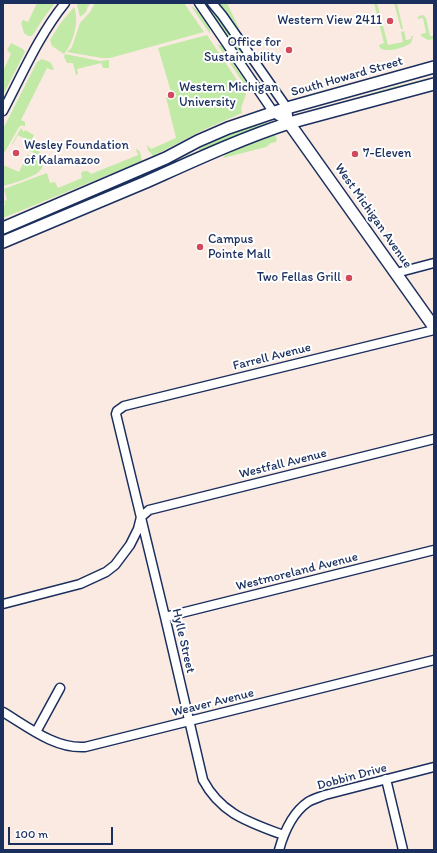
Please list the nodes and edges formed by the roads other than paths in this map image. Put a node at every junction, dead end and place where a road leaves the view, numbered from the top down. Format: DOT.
graph roads {
  1 [pos="65,3"];
  2 [pos="199,3"];
  3 [pos="212,3"];
  4 [pos="434,66"];
  5 [pos="434,84"];
  6 [pos="288,108"];
  7 [pos="3,111"];
  8 [pos="274,113"];
  9 [pos="289,123"];
  10 [pos="191,145"];
  11 [pos="197,159"];
  12 [pos="3,228"];
  13 [pos="3,242"];
  14 [pos="434,263"];
  15 [pos="396,273"];
  16 [pos="434,327"];
  17 [pos="434,330"];
  18 [pos="117,411"];
  19 [pos="434,439"];
  20 [pos="141,517"];
  21 [pos="434,550"];
  22 [pos="3,604"];
  23 [pos="165,617"];
  24 [pos="434,660"];
  25 [pos="60,688"];
  26 [pos="3,712"];
  27 [pos="189,721"];
  28 [pos="36,732"];
  29 [pos="434,767"];
  30 [pos="386,779"];
  31 [pos="283,835"];
  32 [pos="279,850"];
  33 [pos="403,850"];
  1 -- 7 [label="street"];
  2 -- 8 [label="street, West Michigan Avenue"];
  3 -- 6 [label="street"];
  4 -- 6 [label="street, South Howard Street"];
  5 -- 9 [label="street"];
  6 -- 8 [label="street, South Howard Street"];
  6 -- 9 [label="street"];
  8 -- 9 [label="street, West Michigan Avenue"];
  8 -- 10 [label="street, South Howard Street"];
  9 -- 11 [label="street"];
  9 -- 15 [label="street, West Michigan Avenue"];
  10 -- 11 [label="street"];
  10 -- 12 [label="street, South Howard Street"];
  11 -- 13 [label="street"];
  14 -- 15 [label="street"];
  15 -- 16 [label="street, West Michigan Avenue"];
  17 -- 18 [label="street, Farrell Avenue"];
  18 -- 20 [label="street, Hylle Street"];
  19 -- 20 [label="street, Westfall Avenue"];
  20 -- 22 [label="street"];
  20 -- 23 [label="street, Hylle Street"];
  21 -- 23 [label="street, Westmoreland Avenue"];
  23 -- 27 [label="street, Hylle Street"];
  24 -- 27 [label="street, Weaver Avenue"];
  25 -- 28 [label="street"];
  26 -- 28 [label="street, Weaver Avenue"];
  27 -- 28 [label="street, Weaver Avenue"];
  27 -- 31 [label="street, Hylle Street"];
  29 -- 30 [label="street, Dobbin Drive"];
  30 -- 31 [label="street, Dobbin Drive"];
  30 -- 33 [label="street"];
  31 -- 32 [label="street, Dobbin Drive"];
}
